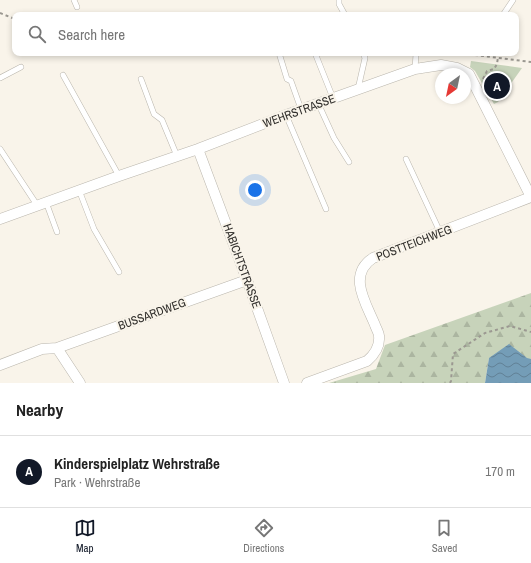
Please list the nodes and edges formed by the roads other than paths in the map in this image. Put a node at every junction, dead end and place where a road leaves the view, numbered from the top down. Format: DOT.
graph roads {
  1 [pos="74,0"];
  2 [pos="339,0"];
  3 [pos="513,0"];
  4 [pos="77,7"];
  5 [pos="343,12"];
  6 [pos="505,12"];
  7 [pos="280,56"];
  8 [pos="316,56"];
  9 [pos="364,56"];
  10 [pos="416,56"];
  11 [pos="21,67"];
  12 [pos="415,69"];
  13 [pos="63,75"];
  14 [pos="0,78"];
  15 [pos="141,79"];
  16 [pos="358,89"];
  17 [pos="333,98"];
  18 [pos="318,103"];
  19 [pos="301,109"];
  20 [pos="286,115"];
  21 [pos="0,149"];
  22 [pos="198,149"];
  23 [pos="177,156"];
  24 [pos="406,160"];
  25 [pos="350,162"];
  26 [pos="119,176"];
  27 [pos="79,190"];
  28 [pos="531,197"];
  29 [pos="42,204"];
  30 [pos="326,209"];
  31 [pos="0,219"];
  32 [pos="57,232"];
  33 [pos="440,233"];
  34 [pos="119,272"];
  35 [pos="247,280"];
  36 [pos="57,348"];
  37 [pos="0,366"];
  38 [pos="80,383"];
  39 [pos="284,383"];
  40 [pos="307,383"];
  1 -- 4 [label="lane"];
  2 -- 5 [label="lane"];
  3 -- 6 [label="lane"];
  7 -- 19 [label="lane"];
  8 -- 17 [label="lane"];
  9 -- 16 [label="lane"];
  10 -- 12 [label="lane"];
  11 -- 14 [label="lane"];
  12 -- 16 [label="street, WEHRSTRASSE"];
  12 -- 28 [label="street, WEHRSTRASSE"];
  13 -- 26 [label="lane"];
  15 -- 23 [label="lane"];
  16 -- 17 [label="street, WEHRSTRASSE"];
  17 -- 18 [label="street, WEHRSTRASSE"];
  18 -- 19 [label="street, WEHRSTRASSE"];
  18 -- 25 [label="lane"];
  19 -- 20 [label="street, WEHRSTRASSE"];
  20 -- 22 [label="street, WEHRSTRASSE"];
  20 -- 30 [label="lane"];
  21 -- 29 [label="lane"];
  22 -- 23 [label="street, WEHRSTRASSE"];
  22 -- 35 [label="street, HABICHTSTRASSE"];
  23 -- 26 [label="street, WEHRSTRASSE"];
  24 -- 33 [label="lane"];
  26 -- 27 [label="street, WEHRSTRASSE"];
  27 -- 29 [label="street, WEHRSTRASSE"];
  27 -- 34 [label="lane"];
  28 -- 33 [label="street, POSTTEICHWEG"];
  29 -- 31 [label="street, WEHRSTRASSE"];
  29 -- 32 [label="lane"];
  33 -- 40 [label="street, POSTTEICHWEG"];
  35 -- 36 [label="street, BUSSARDWEG"];
  35 -- 39 [label="street, HABICHTSTRASSE"];
  36 -- 37 [label="street, BUSSARDWEG"];
  36 -- 38 [label="street"];
}
